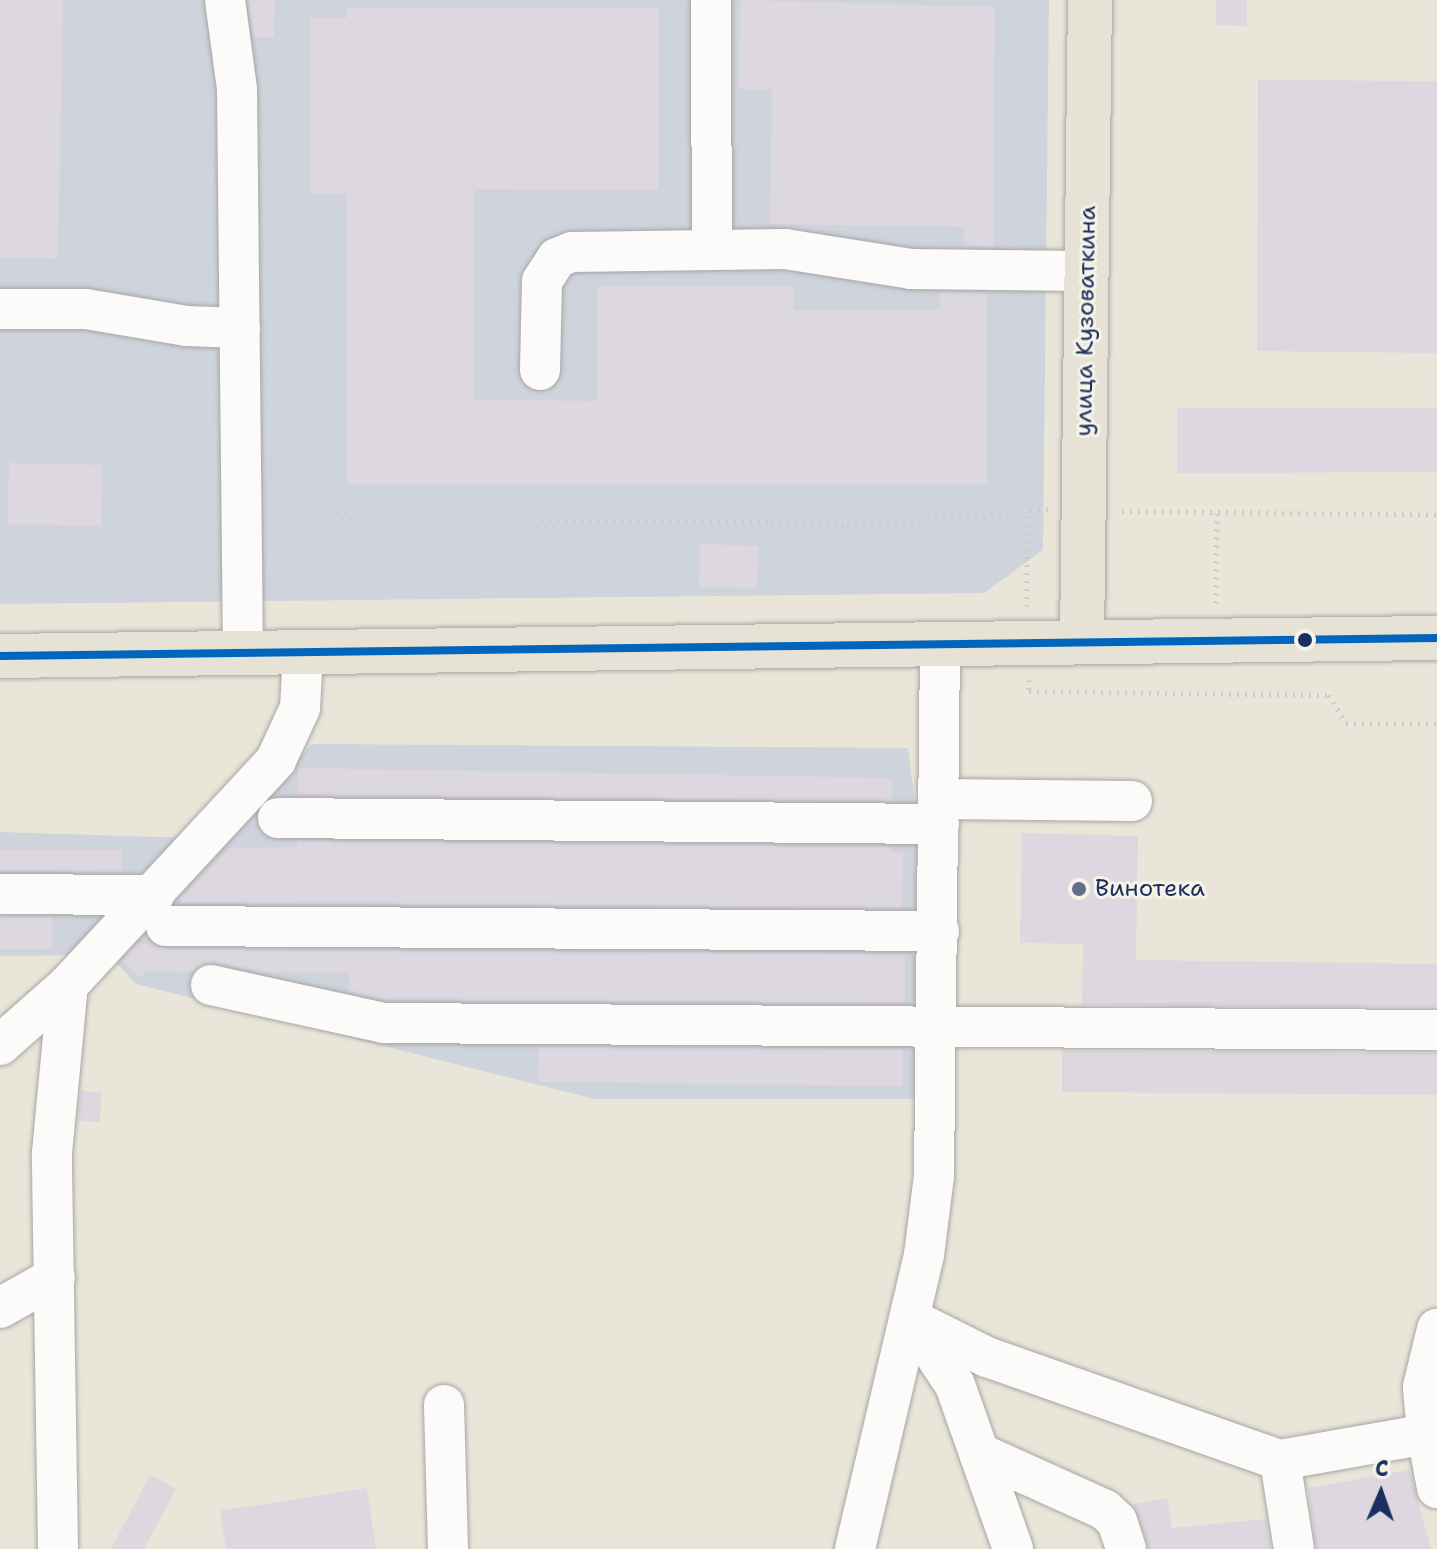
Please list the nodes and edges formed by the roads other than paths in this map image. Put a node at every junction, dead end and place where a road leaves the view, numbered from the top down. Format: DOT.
graph roads {
  1 [pos="225,0"];
  2 [pos="711,0"];
  3 [pos="1090,0"];
  4 [pos="712,250"];
  5 [pos="1086,271"];
  6 [pos="0,309"];
  7 [pos="240,328"];
  8 [pos="540,370"];
  9 [pos="1437,638"];
  10 [pos="1082,642"];
  11 [pos="940,644"];
  12 [pos="243,653"];
  13 [pos="303,653"];
  14 [pos="0,656"];
  15 [pos="1132,801"];
  16 [pos="940,812"];
  17 [pos="278,818"];
  18 [pos="0,894"];
  19 [pos="160,910"];
  20 [pos="939,931"];
  21 [pos="68,985"];
  22 [pos="211,985"];
  23 [pos="938,1028"];
  24 [pos="1437,1030"];
  25 [pos="0,1045"];
  26 [pos="55,1277"];
  27 [pos="0,1308"];
  28 [pos="911,1319"];
  29 [pos="1437,1329"];
  30 [pos="444,1405"];
  31 [pos="1427,1434"];
  32 [pos="979,1453"];
  33 [pos="1280,1460"];
  34 [pos="1437,1488"];
  35 [pos="58,1549"];
  36 [pos="448,1549"];
  37 [pos="855,1549"];
  38 [pos="1013,1549"];
  39 [pos="1126,1549"];
  40 [pos="1294,1549"];
  1 -- 7 [label="lane"];
  2 -- 4 [label="lane"];
  3 -- 5 [label="main road, улица Кузоваткина"];
  4 -- 5 [label="lane"];
  4 -- 8 [label="lane"];
  5 -- 10 [label="main road, улица Кузоваткина"];
  6 -- 7 [label="lane"];
  7 -- 12 [label="lane"];
  9 -- 10 [label="main road"];
  10 -- 11 [label="main road"];
  11 -- 13 [label="main road"];
  11 -- 16 [label="lane"];
  12 -- 13 [label="main road"];
  12 -- 14 [label="main road"];
  13 -- 19 [label="lane"];
  15 -- 16 [label="lane"];
  16 -- 17 [label="lane"];
  16 -- 20 [label="lane"];
  18 -- 19 [label="lane"];
  19 -- 20 [label="lane"];
  19 -- 21 [label="lane"];
  20 -- 23 [label="lane"];
  21 -- 25 [label="lane"];
  21 -- 26 [label="lane"];
  22 -- 23 [label="lane"];
  23 -- 24 [label="lane"];
  23 -- 28 [label="lane"];
  26 -- 27 [label="lane"];
  26 -- 35 [label="lane"];
  28 -- 32 [label="lane"];
  28 -- 33 [label="lane"];
  28 -- 37 [label="lane"];
  29 -- 31 [label="lane"];
  30 -- 36 [label="lane"];
  31 -- 33 [label="lane"];
  31 -- 34 [label="lane"];
  32 -- 38 [label="lane"];
  32 -- 39 [label="lane"];
  33 -- 40 [label="lane"];
}
